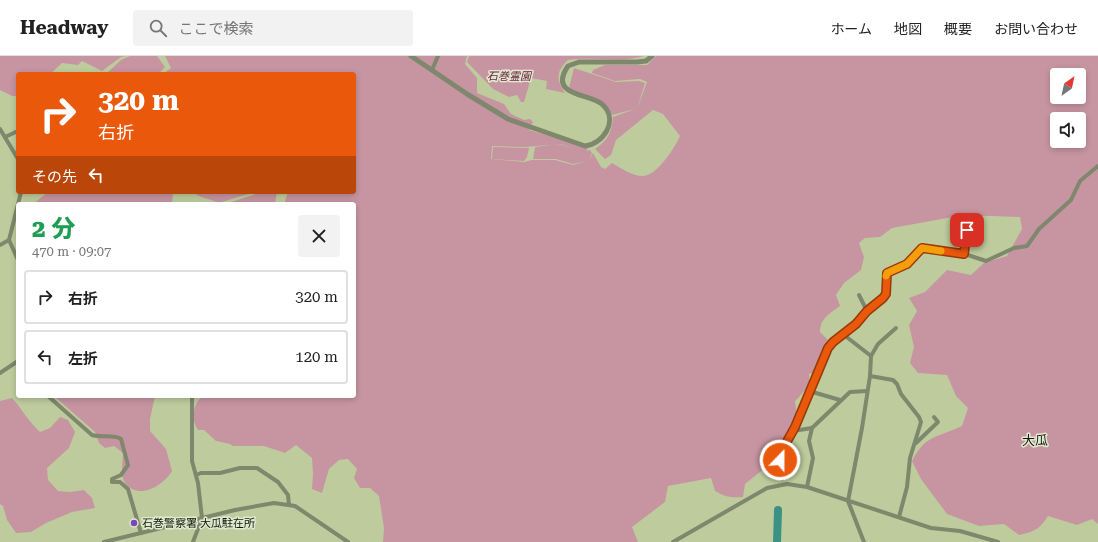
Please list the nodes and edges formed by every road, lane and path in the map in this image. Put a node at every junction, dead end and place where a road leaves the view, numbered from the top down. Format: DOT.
graph roads {
  1 [pos="411,56"];
  2 [pos="438,56"];
  3 [pos="652,56"];
  4 [pos="432,70"];
  5 [pos="0,129"];
  6 [pos="16,132"];
  7 [pos="5,137"];
  8 [pos="16,156"];
  9 [pos="1098,166"];
  10 [pos="16,212"];
  11 [pos="967,230"];
  12 [pos="9,240"];
  13 [pos="0,245"];
  14 [pos="964,254"];
  15 [pos="16,256"];
  16 [pos="859,294"];
  17 [pos="867,311"];
  18 [pos="896,328"];
  19 [pos="844,335"];
  20 [pos="871,356"];
  21 [pos="16,362"];
  22 [pos="0,373"];
  23 [pos="870,376"];
  24 [pos="867,391"];
  25 [pos="809,393"];
  26 [pos="51,398"];
  27 [pos="192,398"];
  28 [pos="840,400"];
  29 [pos="934,417"];
  30 [pos="812,428"];
  31 [pos="793,431"];
  32 [pos="914,444"];
  33 [pos="196,475"];
  34 [pos="782,479"];
  35 [pos="807,487"];
  36 [pos="848,501"];
  37 [pos="289,505"];
  38 [pos="899,517"];
  39 [pos="202,518"];
  40 [pos="141,533"];
  41 [pos="104,542"];
  42 [pos="193,542"];
  43 [pos="348,542"];
  44 [pos="673,542"];
  45 [pos="864,542"];
  46 [pos="998,542"];
  1 -- 4 [label="street"];
  2 -- 4 [label="street"];
  3 -- 4 [label="street"];
  5 -- 7 [label="street"];
  6 -- 7 [label="street"];
  7 -- 8 [label="street"];
  9 -- 14 [label="street"];
  10 -- 12 [label="street"];
  11 -- 14 [label="street"];
  12 -- 13 [label="street"];
  12 -- 15 [label="street"];
  14 -- 17 [label="street"];
  16 -- 17 [label="street"];
  17 -- 19 [label="street"];
  18 -- 20 [label="street"];
  19 -- 20 [label="street"];
  19 -- 25 [label="street"];
  20 -- 23 [label="street"];
  21 -- 22 [label="street"];
  23 -- 24 [label="street"];
  23 -- 32 [label="street"];
  24 -- 28 [label="street"];
  24 -- 36 [label="street"];
  25 -- 28 [label="street"];
  25 -- 31 [label="street"];
  26 -- 40 [label="street"];
  27 -- 33 [label="street"];
  28 -- 30 [label="street"];
  29 -- 32 [label="street"];
  30 -- 31 [label="street"];
  30 -- 35 [label="street"];
  31 -- 34 [label="street"];
  32 -- 38 [label="street"];
  33 -- 37 [label="street"];
  33 -- 39 [label="street"];
  35 -- 36 [label="street"];
  35 -- 44 [label="street"];
  36 -- 38 [label="street"];
  36 -- 45 [label="street"];
  37 -- 39 [label="street"];
  37 -- 43 [label="street"];
  38 -- 46 [label="street"];
  39 -- 40 [label="street"];
  39 -- 42 [label="street"];
  40 -- 41 [label="street"];
}
